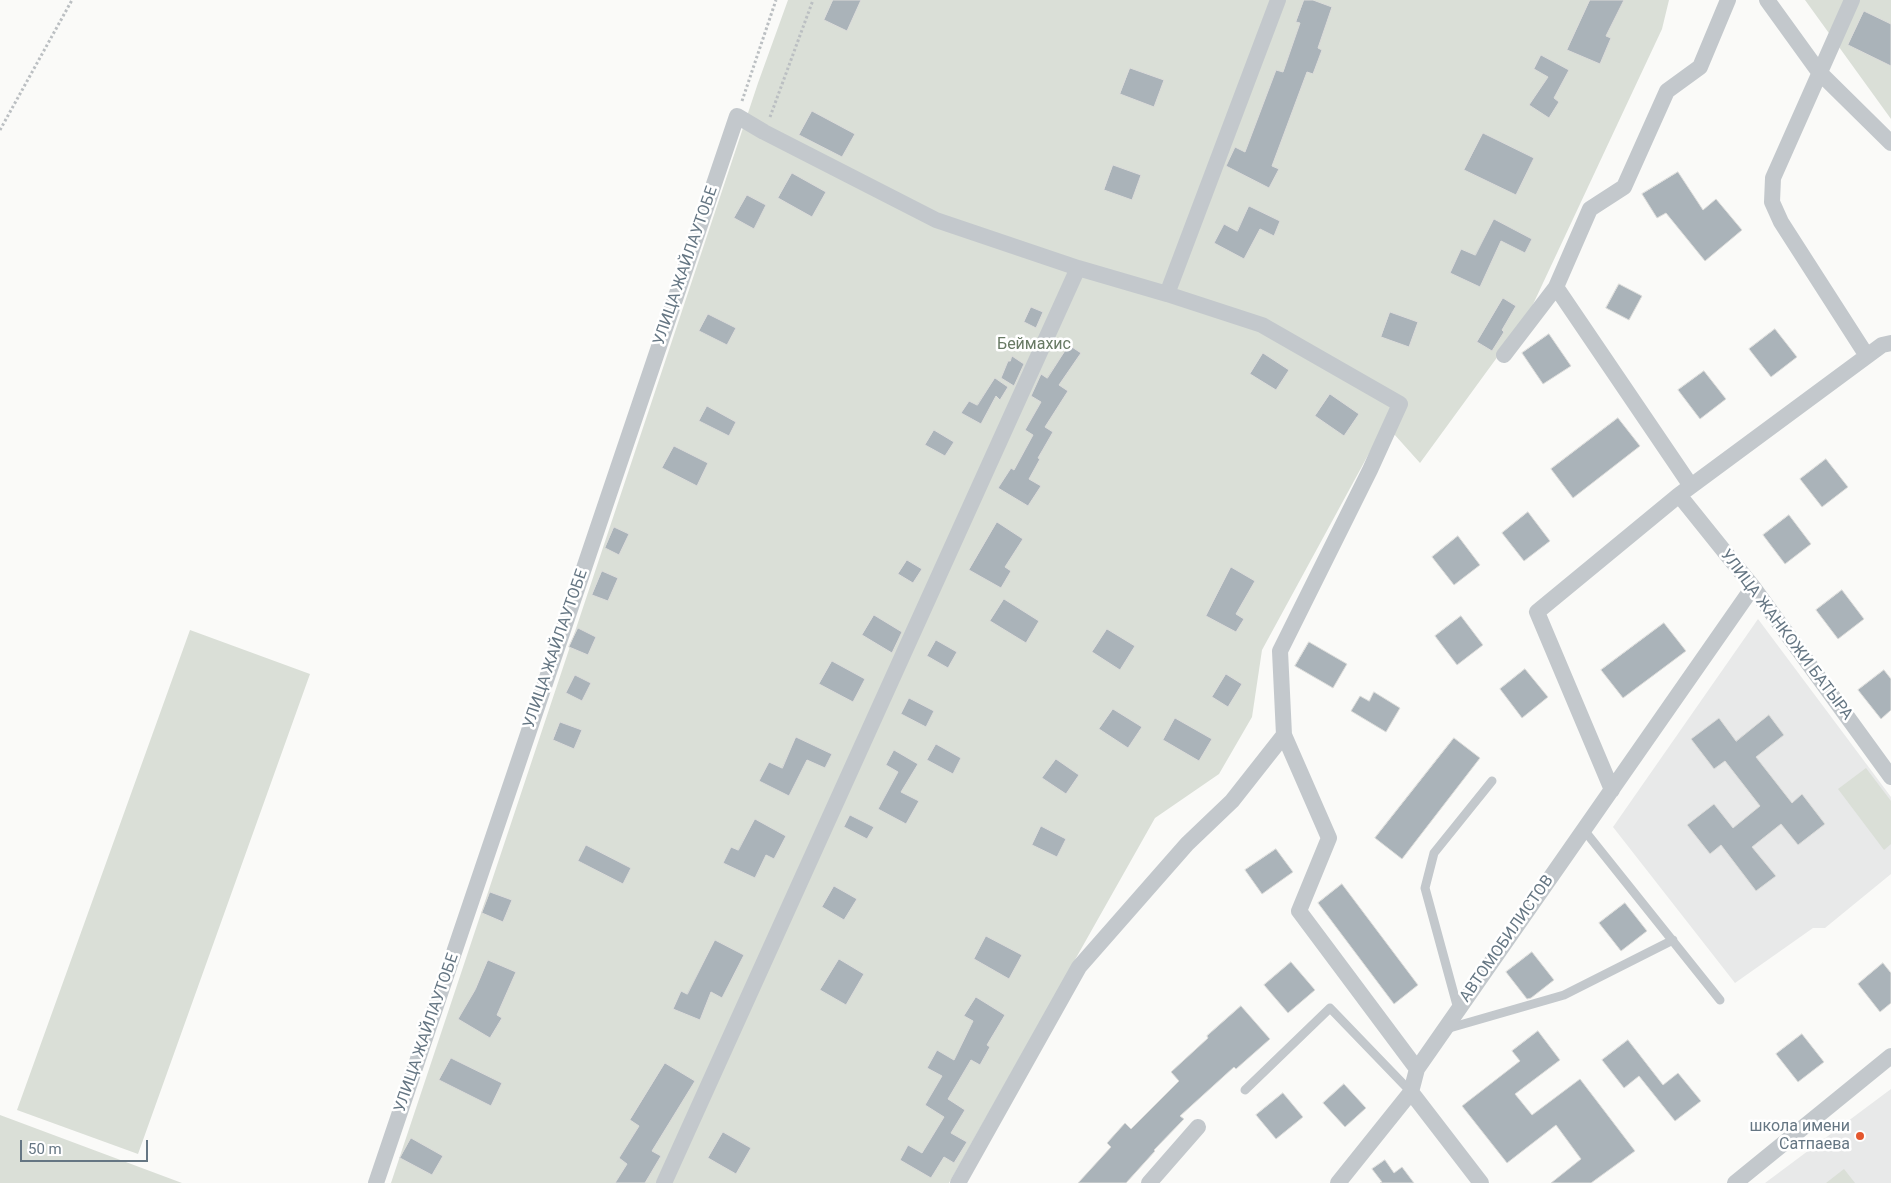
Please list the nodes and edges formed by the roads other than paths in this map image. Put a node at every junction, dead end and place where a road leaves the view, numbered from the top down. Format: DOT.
graph roads {
  1 [pos="1278,0"];
  2 [pos="1728,0"];
  3 [pos="1767,0"];
  4 [pos="1852,0"];
  5 [pos="1819,72"];
  6 [pos="1891,143"];
  7 [pos="1078,268"];
  8 [pos="1556,287"];
  9 [pos="1167,294"];
  10 [pos="1886,344"];
  11 [pos="1504,355"];
  12 [pos="1867,356"];
  13 [pos="1685,490"];
  14 [pos="1753,587"];
  15 [pos="1284,735"];
  16 [pos="1891,777"];
  17 [pos="1492,781"];
  18 [pos="1612,790"];
  19 [pos="1584,830"];
  20 [pos="1672,940"];
  21 [pos="1720,1000"];
  22 [pos="1458,1009"];
  23 [pos="1443,1030"];
  24 [pos="1891,1056"];
  25 [pos="1417,1069"];
  26 [pos="1245,1090"];
  27 [pos="1411,1092"];
  28 [pos="1198,1127"];
  29 [pos="1345,1180"];
  30 [pos="376,1183"];
  31 [pos="664,1183"];
  32 [pos="958,1183"];
  33 [pos="1149,1183"];
  34 [pos="1482,1183"];
  35 [pos="1735,1183"];
  1 -- 9 [label="street"];
  2 -- 8 [label="street"];
  3 -- 5 [label="street"];
  4 -- 5 [label="street"];
  5 -- 6 [label="street"];
  5 -- 12 [label="street"];
  7 -- 9 [label="street"];
  7 -- 30 [label="street, УЛИЦА ЖАЙЛАУТОБЕ"];
  7 -- 31 [label="street"];
  8 -- 11 [label="street"];
  8 -- 13 [label="street, УЛИЦА ЖАНКОЖИ БАТЫРА"];
  9 -- 15 [label="street"];
  10 -- 12 [label="street"];
  12 -- 13 [label="street"];
  13 -- 14 [label="street, УЛИЦА ЖАНКОЖИ БАТЫРА"];
  13 -- 18 [label="street"];
  14 -- 16 [label="street, УЛИЦА ЖАНКОЖИ БАТЫРА"];
  14 -- 18 [label="street, АВТОМОБИЛИСТОВ"];
  15 -- 25 [label="street"];
  15 -- 32 [label="street"];
  17 -- 22 [label="lane"];
  18 -- 19 [label="street, АВТОМОБИЛИСТОВ"];
  19 -- 20 [label="lane"];
  19 -- 22 [label="street, АВТОМОБИЛИСТОВ"];
  20 -- 21 [label="lane"];
  20 -- 23 [label="lane"];
  22 -- 23 [label="street, АВТОМОБИЛИСТОВ"];
  23 -- 25 [label="street, АВТОМОБИЛИСТОВ"];
  24 -- 35 [label="street"];
  25 -- 27 [label="street, АВТОМОБИЛИСТОВ"];
  26 -- 27 [label="lane"];
  27 -- 29 [label="street"];
  27 -- 34 [label="street"];
  28 -- 33 [label="street"];
}
